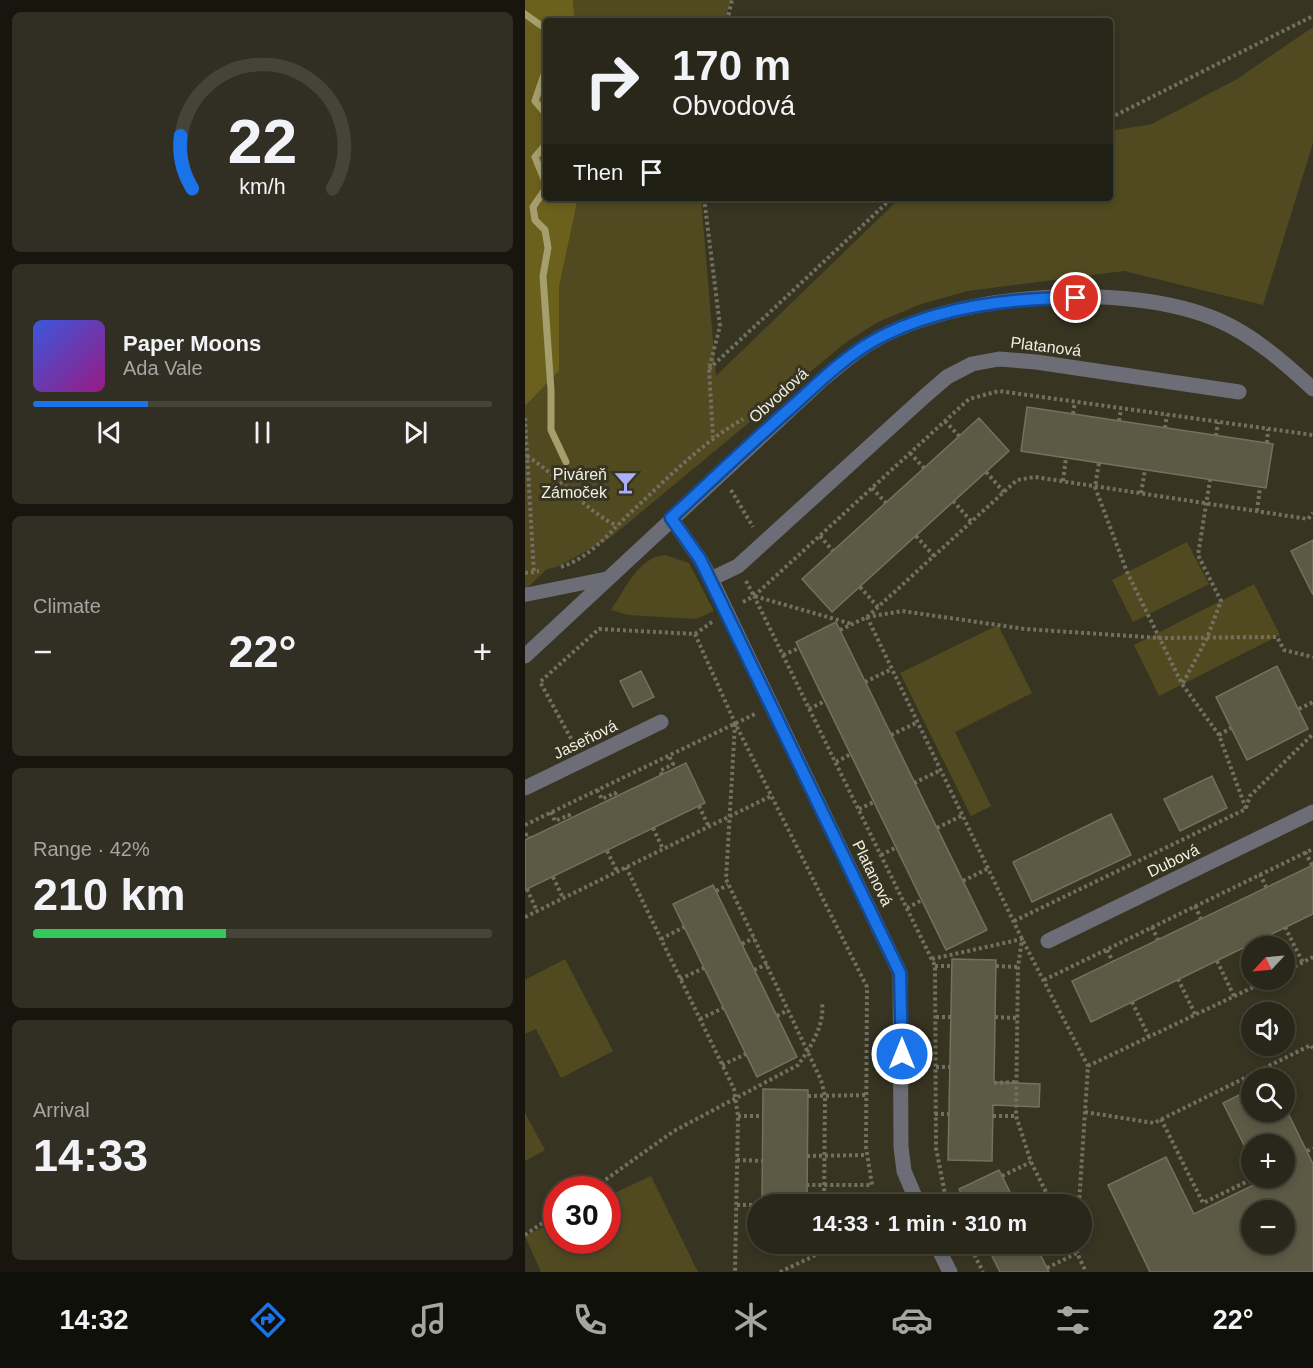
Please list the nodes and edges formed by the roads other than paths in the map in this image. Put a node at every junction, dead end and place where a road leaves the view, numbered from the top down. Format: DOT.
graph roads {
  1 [pos="1313,389"];
  2 [pos="1239,392"];
  3 [pos="671,518"];
  4 [pos="609,578"];
  5 [pos="711,579"];
  6 [pos="525,595"];
  7 [pos="525,656"];
  8 [pos="661,722"];
  9 [pos="525,788"];
  10 [pos="1313,812"];
  11 [pos="1048,941"];
  12 [pos="914,1194"];
  13 [pos="941,1254"];
  14 [pos="950,1272"];
  1 -- 3 [label="street, Obvodová"];
  2 -- 5 [label="street, Platanová"];
  3 -- 4 [label="street, Obvodová"];
  3 -- 5 [label="street, Platanová"];
  4 -- 6 [label="lane"];
  4 -- 7 [label="street, Obvodová"];
  5 -- 12 [label="street, Platanová"];
  8 -- 9 [label="street, Jaseňová"];
  10 -- 11 [label="street, Dubová"];
  13 -- 14 [label="street"];
}
